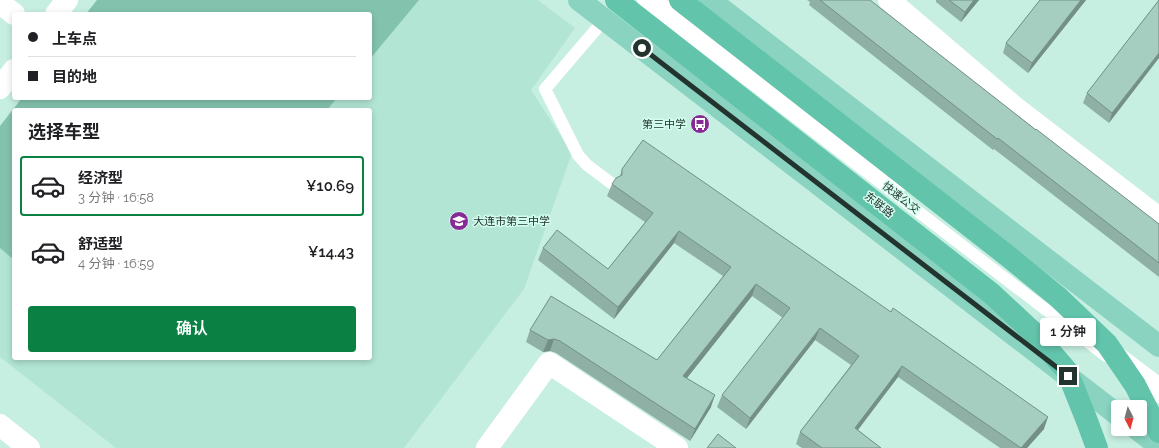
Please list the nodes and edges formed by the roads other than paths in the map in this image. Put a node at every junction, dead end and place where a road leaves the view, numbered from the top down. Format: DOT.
graph roads {
  1 [pos="67,0"];
  2 [pos="579,0"];
  3 [pos="616,0"];
  4 [pos="643,0"];
  5 [pos="657,0"];
  6 [pos="680,0"];
  7 [pos="710,0"];
  8 [pos="888,0"];
  9 [pos="0,3"];
  10 [pos="12,12"];
  11 [pos="58,12"];
  12 [pos="604,20"];
  13 [pos="12,73"];
  14 [pos="0,88"];
  15 [pos="611,183"];
  16 [pos="1159,218"];
  17 [pos="1159,346"];
  18 [pos="1159,383"];
  19 [pos="1159,397"];
  20 [pos="1111,410"];
  21 [pos="0,424"];
  22 [pos="1159,432"];
  23 [pos="1146,436"];
  24 [pos="1159,446"];
  25 [pos="29,448"];
  26 [pos="487,448"];
  27 [pos="677,448"];
  28 [pos="1096,448"];
  1 -- 11 [label="street"];
  2 -- 12 [label="main road"];
  3 -- 28 [label="highway, 东联路"];
  4 -- 19 [label="lane, 快速公交"];
  5 -- 18 [label="lane, 快速公交"];
  6 -- 22 [label="highway"];
  7 -- 17 [label="main road"];
  8 -- 16 [label="street"];
  9 -- 10 [label="street"];
  12 -- 15 [label="lane"];
  12 -- 20 [label="main road"];
  13 -- 14 [label="street"];
  21 -- 25 [label="street"];
  23 -- 24 [label="main road"];
  26 -- 27 [label="street"];
}
